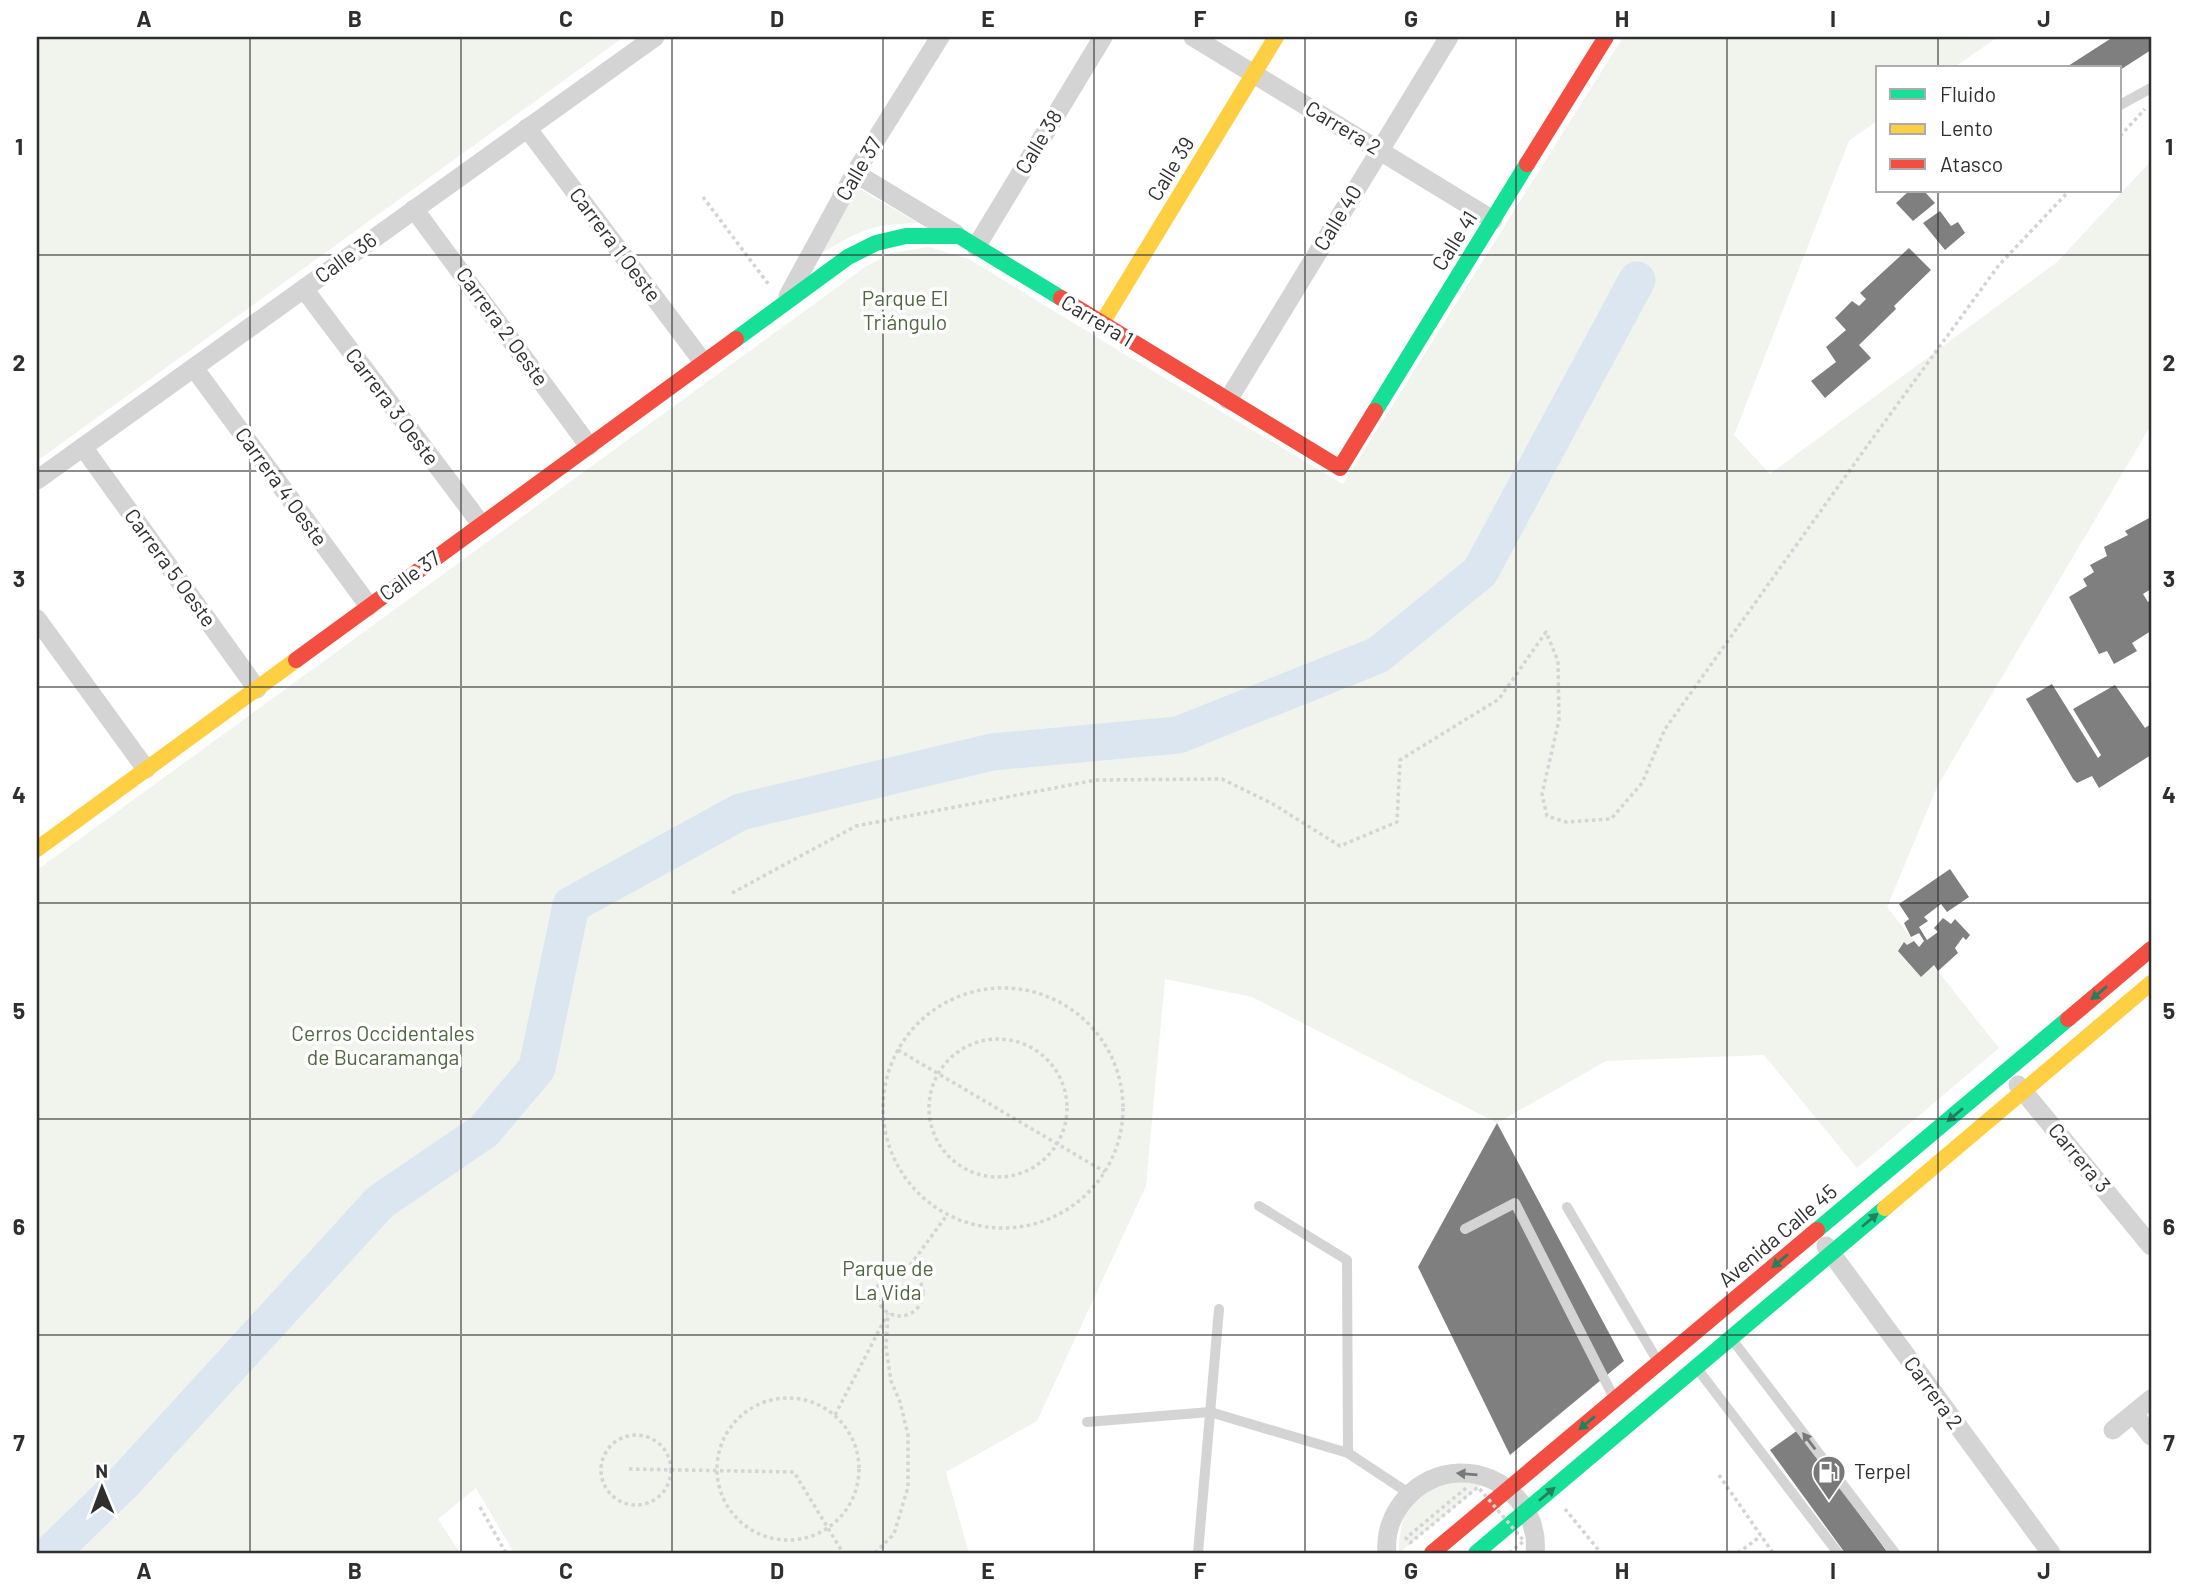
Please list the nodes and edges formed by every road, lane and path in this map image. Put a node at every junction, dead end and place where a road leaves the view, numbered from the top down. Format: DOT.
graph roads {
  1 [pos="655,37"];
  2 [pos="940,37"];
  3 [pos="1103,37"];
  4 [pos="1193,37"];
  5 [pos="1276,37"];
  6 [pos="1449,37"];
  7 [pos="1606,37"];
  8 [pos="1254,74"];
  9 [pos="2151,88"];
  10 [pos="2151,103"];
  11 [pos="2122,104"];
  12 [pos="527,128"];
  13 [pos="2122,134"];
  14 [pos="1380,151"];
  15 [pos="855,173"];
  16 [pos="2068,192"];
  17 [pos="703,197"];
  18 [pos="414,209"];
  19 [pos="1493,220"];
  20 [pos="968,242"];
  21 [pos="304,289"];
  22 [pos="784,304"];
  23 [pos="1102,323"];
  24 [pos="703,362"];
  25 [pos="194,368"];
  26 [pos="1228,400"];
  27 [pos="589,446"];
  28 [pos="83,447"];
  29 [pos="1340,468"];
  30 [pos="37,480"];
  31 [pos="481,524"];
  32 [pos="369,606"];
  33 [pos="37,619"];
  34 [pos="257,689"];
  35 [pos="146,769"];
  36 [pos="37,849"];
  37 [pos="732,893"];
  38 [pos="2151,949"];
  39 [pos="2151,983"];
  40 [pos="898,1050"];
  41 [pos="2007,1071"];
  42 [pos="938,1073"];
  43 [pos="2023,1091"];
  44 [pos="1058,1144"];
  45 [pos="1105,1172"];
  46 [pos="1259,1206"];
  47 [pos="1567,1207"];
  48 [pos="947,1215"];
  49 [pos="1465,1228"];
  50 [pos="1815,1232"];
  51 [pos="2151,1246"];
  52 [pos="1831,1254"];
  53 [pos="906,1271"];
  54 [pos="1219,1309"];
  55 [pos="888,1313"];
  56 [pos="1731,1338"];
  57 [pos="1659,1363"];
  58 [pos="1696,1367"];
  59 [pos="2151,1399"];
  60 [pos="1615,1400"];
  61 [pos="1210,1412"];
  62 [pos="2134,1413"];
  63 [pos="835,1415"];
  64 [pos="1087,1422"];
  65 [pos="2113,1430"];
  66 [pos="2151,1436"];
  67 [pos="1348,1453"];
  68 [pos="629,1469"];
  69 [pos="671,1470"];
  70 [pos="717,1471"];
  71 [pos="1720,1475"];
  72 [pos="1466,1488"];
  73 [pos="1508,1489"];
  74 [pos="1550,1491"];
  75 [pos="1409,1494"];
  76 [pos="480,1507"];
  77 [pos="1526,1511"];
  78 [pos="828,1527"];
  79 [pos="1761,1536"];
  80 [pos="506,1553"];
  81 [pos="843,1553"];
  82 [pos="874,1553"];
  83 [pos="1198,1553"];
  84 [pos="1387,1553"];
  85 [pos="1432,1553"];
  86 [pos="1476,1553"];
  87 [pos="1509,1553"];
  88 [pos="1535,1553"];
  89 [pos="1601,1553"];
  90 [pos="1738,1553"];
  91 [pos="1773,1553"];
  92 [pos="1838,1553"];
  93 [pos="1895,1553"];
  94 [pos="2050,1553"];
  1 -- 12 [label="street, Calle 36"];
  2 -- 15 [label="street, Calle 37"];
  3 -- 20 [label="street, Calle 38"];
  4 -- 8 [label="street, Carrera 2"];
  5 -- 8 [label="street, Calle 39"];
  6 -- 14 [label="street, Calle 40"];
  7 -- 19 [label="street, Calle 41"];
  8 -- 14 [label="street, Carrera 2"];
  8 -- 23 [label="street, Calle 39"];
  9 -- 11 [label="lane"];
  10 -- 13 [label="path"];
  12 -- 18 [label="street, Calle 36"];
  12 -- 24 [label="street, Carrera 1 Oeste"];
  14 -- 19 [label="street, Carrera 2"];
  14 -- 26 [label="street, Calle 40"];
  15 -- 20 [label="street, Carrera 1"];
  15 -- 22 [label="street, Calle 37"];
  16 -- 37 [label="path"];
  17 -- 22 [label="path"];
  18 -- 21 [label="street, Calle 36"];
  18 -- 27 [label="street, Carrera 2 Oeste"];
  19 -- 29 [label="street, Calle 41"];
  20 -- 22 [label="street, Calle 37"];
  20 -- 23 [label="street, Carrera 1"];
  21 -- 25 [label="street, Calle 36"];
  21 -- 31 [label="street, Carrera 3 Oeste"];
  22 -- 24 [label="street, Calle 37"];
  23 -- 26 [label="street, Carrera 1"];
  24 -- 27 [label="street, Calle 37"];
  25 -- 28 [label="street, Calle 36"];
  25 -- 32 [label="street, Carrera 4 Oeste"];
  26 -- 29 [label="street, Carrera 1"];
  27 -- 31 [label="street, Calle 37"];
  28 -- 30 [label="street, Calle 36"];
  28 -- 34 [label="street, Carrera 5 Oeste"];
  31 -- 32 [label="street, Calle 37"];
  32 -- 34 [label="street, Calle 37"];
  33 -- 35 [label="street"];
  34 -- 35 [label="street, Calle 37"];
  35 -- 36 [label="street, Calle 37"];
  38 -- 41 [label="street, Avenida Calle 45, one-way"];
  39 -- 43 [label="street"];
  40 -- 42 [label="path"];
  40 -- 45 [label="path"];
  40 -- 48 [label="path"];
  41 -- 43 [label="street, Carrera 3"];
  41 -- 50 [label="street, Avenida Calle 45, one-way"];
  42 -- 44 [label="path"];
  42 -- 44 [label="path"];
  42 -- 44 [label="path"];
  43 -- 51 [label="street, Carrera 3"];
  52 -- 43 [label="street, one-way"];
  44 -- 45 [label="path"];
  45 -- 48 [label="path"];
  46 -- 67 [label="lane"];
  47 -- 57 [label="lane"];
  48 -- 53 [label="path"];
  49 -- 60 [label="lane"];
  50 -- 52 [label="street, Carrera 2"];
  50 -- 57 [label="street, Avenida Calle 45, one-way"];
  52 -- 56 [label="street"];
  52 -- 94 [label="street, Carrera 2"];
  53 -- 55 [label="path"];
  53 -- 55 [label="path"];
  54 -- 61 [label="lane"];
  55 -- 63 [label="path"];
  55 -- 82 [label="path"];
  56 -- 58 [label="street"];
  93 -- 56 [label="lane, one-way"];
  57 -- 60 [label="street, Avenida Calle 45"];
  58 -- 74 [label="street"];
  58 -- 92 [label="lane"];
  59 -- 62 [label="street"];
  60 -- 73 [label="street, Avenida Calle 45, one-way"];
  61 -- 64 [label="lane"];
  61 -- 67 [label="lane"];
  61 -- 83 [label="lane"];
  62 -- 65 [label="street"];
  62 -- 66 [label="street"];
  63 -- 70 [label="path"];
  63 -- 78 [label="path"];
  67 -- 75 [label="lane"];
  68 -- 69 [label="path"];
  69 -- 69 [label="path"];
  69 -- 70 [label="path"];
  70 -- 78 [label="path"];
  70 -- 78 [label="path"];
  71 -- 79 [label="path"];
  72 -- 87 [label="path, bridge"];
  73 -- 75 [label="street, one-way"];
  73 -- 77 [label="street"];
  73 -- 85 [label="street, Avenida Calle 45"];
  77 -- 74 [label="street, one-way"];
  74 -- 89 [label="path"];
  75 -- 84 [label="street"];
  76 -- 80 [label="path"];
  77 -- 86 [label="street"];
  77 -- 88 [label="street"];
  78 -- 81 [label="path"];
  79 -- 90 [label="path"];
  79 -- 91 [label="path"];
}
